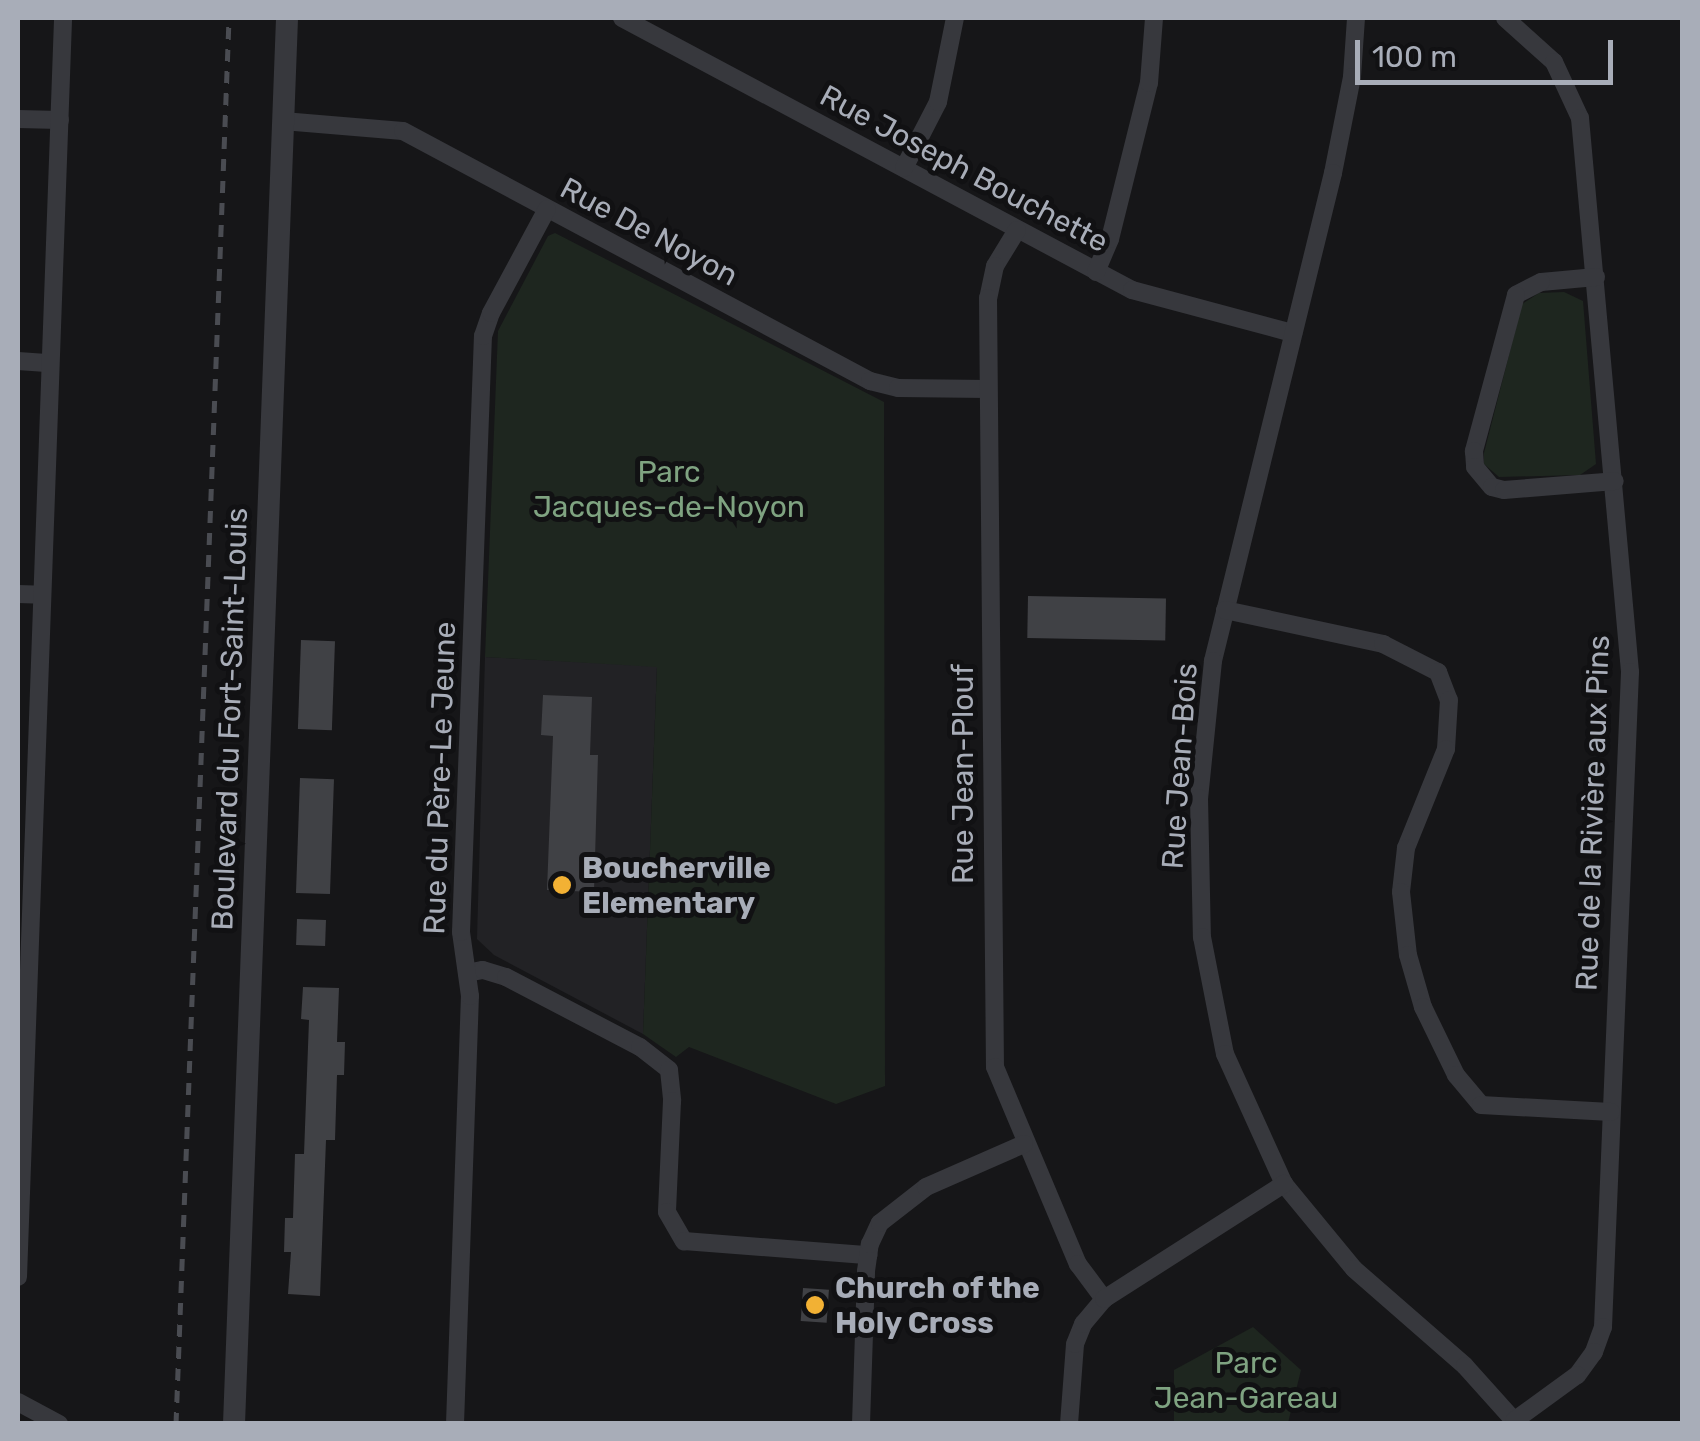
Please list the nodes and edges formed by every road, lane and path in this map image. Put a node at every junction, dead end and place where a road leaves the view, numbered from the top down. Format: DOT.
graph roads {
  1 [pos="63,18"];
  2 [pos="287,18"];
  3 [pos="622,18"];
  4 [pos="955,18"];
  5 [pos="1154,18"];
  6 [pos="1356,18"];
  7 [pos="1505,18"];
  8 [pos="18,118"];
  9 [pos="60,120"];
  10 [pos="282,121"];
  11 [pos="904,168"];
  12 [pos="548,209"];
  13 [pos="1016,230"];
  14 [pos="1096,272"];
  15 [pos="1596,277"];
  16 [pos="1294,333"];
  17 [pos="18,361"];
  18 [pos="50,363"];
  19 [pos="988,389"];
  20 [pos="1615,481"];
  21 [pos="18,594"];
  22 [pos="42,595"];
  23 [pos="1225,610"];
  24 [pos="467,973"];
  25 [pos="1610,1112"];
  26 [pos="1024,1144"];
  27 [pos="1284,1184"];
  28 [pos="868,1255"];
  29 [pos="18,1276"];
  30 [pos="1104,1298"];
  31 [pos="18,1402"];
  32 [pos="1516,1422"];
  33 [pos="59,1424"];
  34 [pos="234,1424"];
  35 [pos="455,1424"];
  36 [pos="861,1424"];
  37 [pos="1069,1424"];
  1 -- 9 [label="street"];
  2 -- 10 [label="street, Boulevard du Fort-Saint-Louis"];
  3 -- 11 [label="street, Rue Joseph Bouchette"];
  4 -- 11 [label="street"];
  5 -- 14 [label="street"];
  6 -- 16 [label="street, Rue Jean-Bois"];
  7 -- 15 [label="street, Rue de la Rivière aux Pins"];
  8 -- 9 [label="street"];
  9 -- 18 [label="street"];
  10 -- 12 [label="street, Rue De Noyon"];
  10 -- 34 [label="street, Boulevard du Fort-Saint-Louis"];
  11 -- 13 [label="street, Rue Joseph Bouchette"];
  12 -- 19 [label="street, Rue De Noyon"];
  12 -- 24 [label="street, Rue du Père-Le Jeune"];
  13 -- 14 [label="street, Rue Joseph Bouchette"];
  13 -- 19 [label="street, Rue Jean-Plouf"];
  14 -- 16 [label="street, Rue Joseph Bouchette"];
  15 -- 20 [label="street, Rue de la Rivière aux Pins"];
  15 -- 20 [label="street"];
  16 -- 23 [label="street, Rue Jean-Bois"];
  17 -- 18 [label="street"];
  18 -- 22 [label="street"];
  19 -- 26 [label="street, Rue Jean-Plouf"];
  20 -- 25 [label="street, Rue de la Rivière aux Pins"];
  21 -- 22 [label="street"];
  22 -- 29 [label="street"];
  23 -- 25 [label="street"];
  23 -- 27 [label="street, Rue Jean-Bois"];
  24 -- 28 [label="street"];
  24 -- 35 [label="street, Rue du Père-Le Jeune"];
  25 -- 32 [label="street, Rue de la Rivière aux Pins"];
  26 -- 28 [label="street"];
  26 -- 30 [label="street, Rue Jean-Plouf"];
  27 -- 30 [label="street"];
  27 -- 32 [label="street, Rue Jean-Bois"];
  28 -- 36 [label="street"];
  30 -- 37 [label="street"];
  31 -- 33 [label="street"];
}
